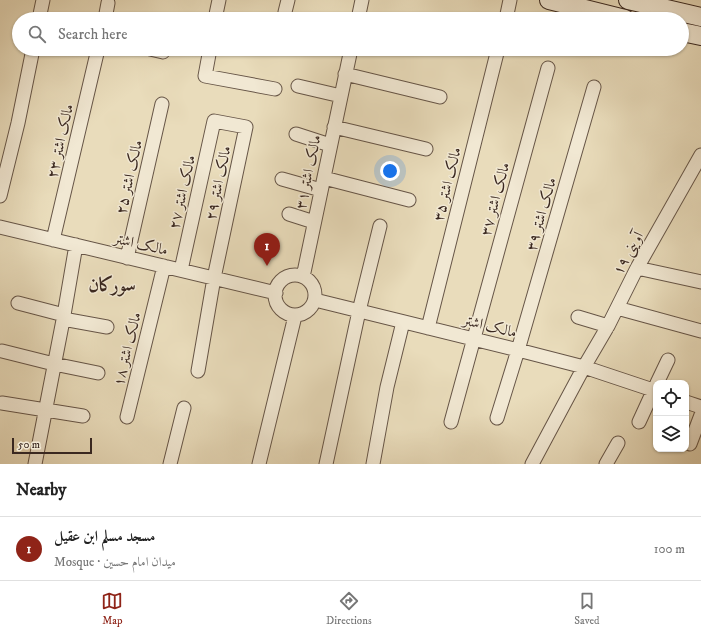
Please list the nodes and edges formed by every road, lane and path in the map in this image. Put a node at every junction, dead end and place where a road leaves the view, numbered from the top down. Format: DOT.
graph roads {
  1 [pos="43,0"];
  2 [pos="219,0"];
  3 [pos="362,0"];
  4 [pos="510,0"];
  5 [pos="549,0"];
  6 [pos="628,0"];
  7 [pos="108,3"];
  8 [pos="40,12"];
  9 [pos="106,12"];
  10 [pos="216,12"];
  11 [pos="359,12"];
  12 [pos="507,12"];
  13 [pos="597,12"];
  14 [pos="680,12"];
  15 [pos="689,14"];
  16 [pos="701,17"];
  17 [pos="689,33"];
  18 [pos="701,36"];
  19 [pos="32,56"];
  20 [pos="96,56"];
  21 [pos="209,56"];
  22 [pos="349,56"];
  23 [pos="496,56"];
  24 [pos="548,68"];
  25 [pos="345,74"];
  26 [pos="298,86"];
  27 [pos="594,87"];
  28 [pos="275,89"];
  29 [pos="341,96"];
  30 [pos="440,97"];
  31 [pos="162,104"];
  32 [pos="214,121"];
  33 [pos="334,127"];
  34 [pos="296,134"];
  35 [pos="330,145"];
  36 [pos="426,150"];
  37 [pos="701,155"];
  38 [pos="282,179"];
  39 [pos="322,184"];
  40 [pos="0,196"];
  41 [pos="409,200"];
  42 [pos="289,214"];
  43 [pos="314,222"];
  44 [pos="380,226"];
  45 [pos="0,228"];
  46 [pos="53,240"];
  47 [pos="76,245"];
  48 [pos="128,258"];
  49 [pos="164,266"];
  50 [pos="637,268"];
  51 [pos="181,270"];
  52 [pos="303,277"];
  53 [pos="214,278"];
  54 [pos="701,282"];
  55 [pos="276,292"];
  56 [pos="314,300"];
  57 [pos="18,303"];
  58 [pos="617,308"];
  59 [pos="359,311"];
  60 [pos="295,316"];
  61 [pos="63,317"];
  62 [pos="578,317"];
  63 [pos="403,322"];
  64 [pos="608,326"];
  65 [pos="107,327"];
  66 [pos="428,328"];
  67 [pos="701,331"];
  68 [pos="474,339"];
  69 [pos="518,350"];
  70 [pos="2,351"];
  71 [pos="668,360"];
  72 [pos="54,364"];
  73 [pos="584,367"];
  74 [pos="198,371"];
  75 [pos="98,373"];
  76 [pos="659,380"];
  77 [pos="653,386"];
  78 [pos="653,393"];
  79 [pos="2,403"];
  80 [pos="689,403"];
  81 [pos="701,407"];
  82 [pos="184,408"];
  83 [pos="46,409"];
  84 [pos="701,415"];
  85 [pos="83,416"];
  86 [pos="127,417"];
  87 [pos="497,418"];
  88 [pos="451,422"];
  89 [pos="639,422"];
  90 [pos="618,443"];
  91 [pos="690,444"];
  92 [pos="35,464"];
  93 [pos="170,464"];
  94 [pos="259,464"];
  95 [pos="326,464"];
  96 [pos="373,464"];
  97 [pos="532,464"];
  98 [pos="606,464"];
  1 -- 8 [label="street"];
  2 -- 10 [label="street"];
  3 -- 11 [label="street"];
  4 -- 12 [label="street"];
  5 -- 13 [label="main road"];
  6 -- 14 [label="main road"];
  7 -- 9 [label="street"];
  15 -- 16 [label="main road"];
  17 -- 18 [label="main road"];
  19 -- 40 [label="street"];
  20 -- 46 [label="street, مالک اشتر ۲۳"];
  21 -- 28 [label="street"];
  22 -- 25 [label="street, مالک اشتر ۳۱"];
  23 -- 66 [label="street, مالک اشتر ۳۵"];
  24 -- 68 [label="street, مالک اشتر ۳۷"];
  25 -- 29 [label="street, مالک اشتر ۳۱"];
  25 -- 30 [label="street"];
  26 -- 29 [label="street"];
  27 -- 69 [label="street, مالک اشتر ۳۹"];
  29 -- 33 [label="street, مالک اشتر ۳۱"];
  31 -- 48 [label="street, مالک اشتر ۲۵"];
  32 -- 51 [label="street, مالک اشتر ۲۷"];
  32 -- 53 [label="street, مالک اشتر ۲۹"];
  33 -- 35 [label="street, مالک اشتر ۳۱"];
  33 -- 36 [label="street"];
  34 -- 35 [label="street"];
  35 -- 39 [label="street, مالک اشتر ۳۱"];
  37 -- 50 [label="street, آوینی ۱۹"];
  38 -- 39 [label="street"];
  39 -- 41 [label="street"];
  39 -- 43 [label="street, مالک اشتر ۳۱"];
  42 -- 43 [label="street"];
  43 -- 52 [label="street, مالک اشتر ۳۱"];
  44 -- 59 [label="street"];
  45 -- 46 [label="street, مالک اشتر"];
  46 -- 47 [label="street, مالک اشتر"];
  47 -- 48 [label="street, مالک اشتر"];
  47 -- 61 [label="street"];
  48 -- 49 [label="street, مالک اشتر"];
  49 -- 51 [label="street, مالک اشتر"];
  49 -- 86 [label="street, مالک اشتر ۱۸"];
  50 -- 54 [label="street"];
  50 -- 58 [label="street, آوینی ۱۹"];
  51 -- 53 [label="street, مالک اشتر"];
  52 -- 55 [label="street"];
  52 -- 56 [label="street"];
  53 -- 55 [label="street, مالک اشتر"];
  53 -- 74 [label="street"];
  55 -- 60 [label="street"];
  56 -- 59 [label="street, مالک اشتر"];
  56 -- 60 [label="street"];
  57 -- 61 [label="street"];
  58 -- 64 [label="street, آوینی ۱۹"];
  58 -- 67 [label="street"];
  59 -- 63 [label="street, مالک اشتر"];
  59 -- 95 [label="street"];
  60 -- 94 [label="street"];
  61 -- 65 [label="street"];
  61 -- 72 [label="street"];
  62 -- 64 [label="street"];
  63 -- 66 [label="street, مالک اشتر"];
  63 -- 96 [label="street"];
  64 -- 73 [label="street, آوینی ۱۹"];
  66 -- 68 [label="street, مالک اشتر"];
  68 -- 69 [label="street, مالک اشتر"];
  68 -- 88 [label="street, مالک اشتر ۳۷"];
  69 -- 73 [label="street, مالک اشتر"];
  69 -- 87 [label="street, مالک اشتر ۳۹"];
  70 -- 72 [label="street"];
  71 -- 76 [label="street"];
  72 -- 75 [label="street"];
  72 -- 83 [label="street"];
  73 -- 77 [label="street, مالک اشتر"];
  73 -- 97 [label="street, آوینی ۱۹"];
  78 -- 89 [label="street"];
  79 -- 83 [label="street"];
  80 -- 81 [label="street"];
  82 -- 93 [label="street"];
  83 -- 85 [label="street"];
  83 -- 92 [label="street"];
  84 -- 91 [label="street"];
  90 -- 98 [label="street"];
}
